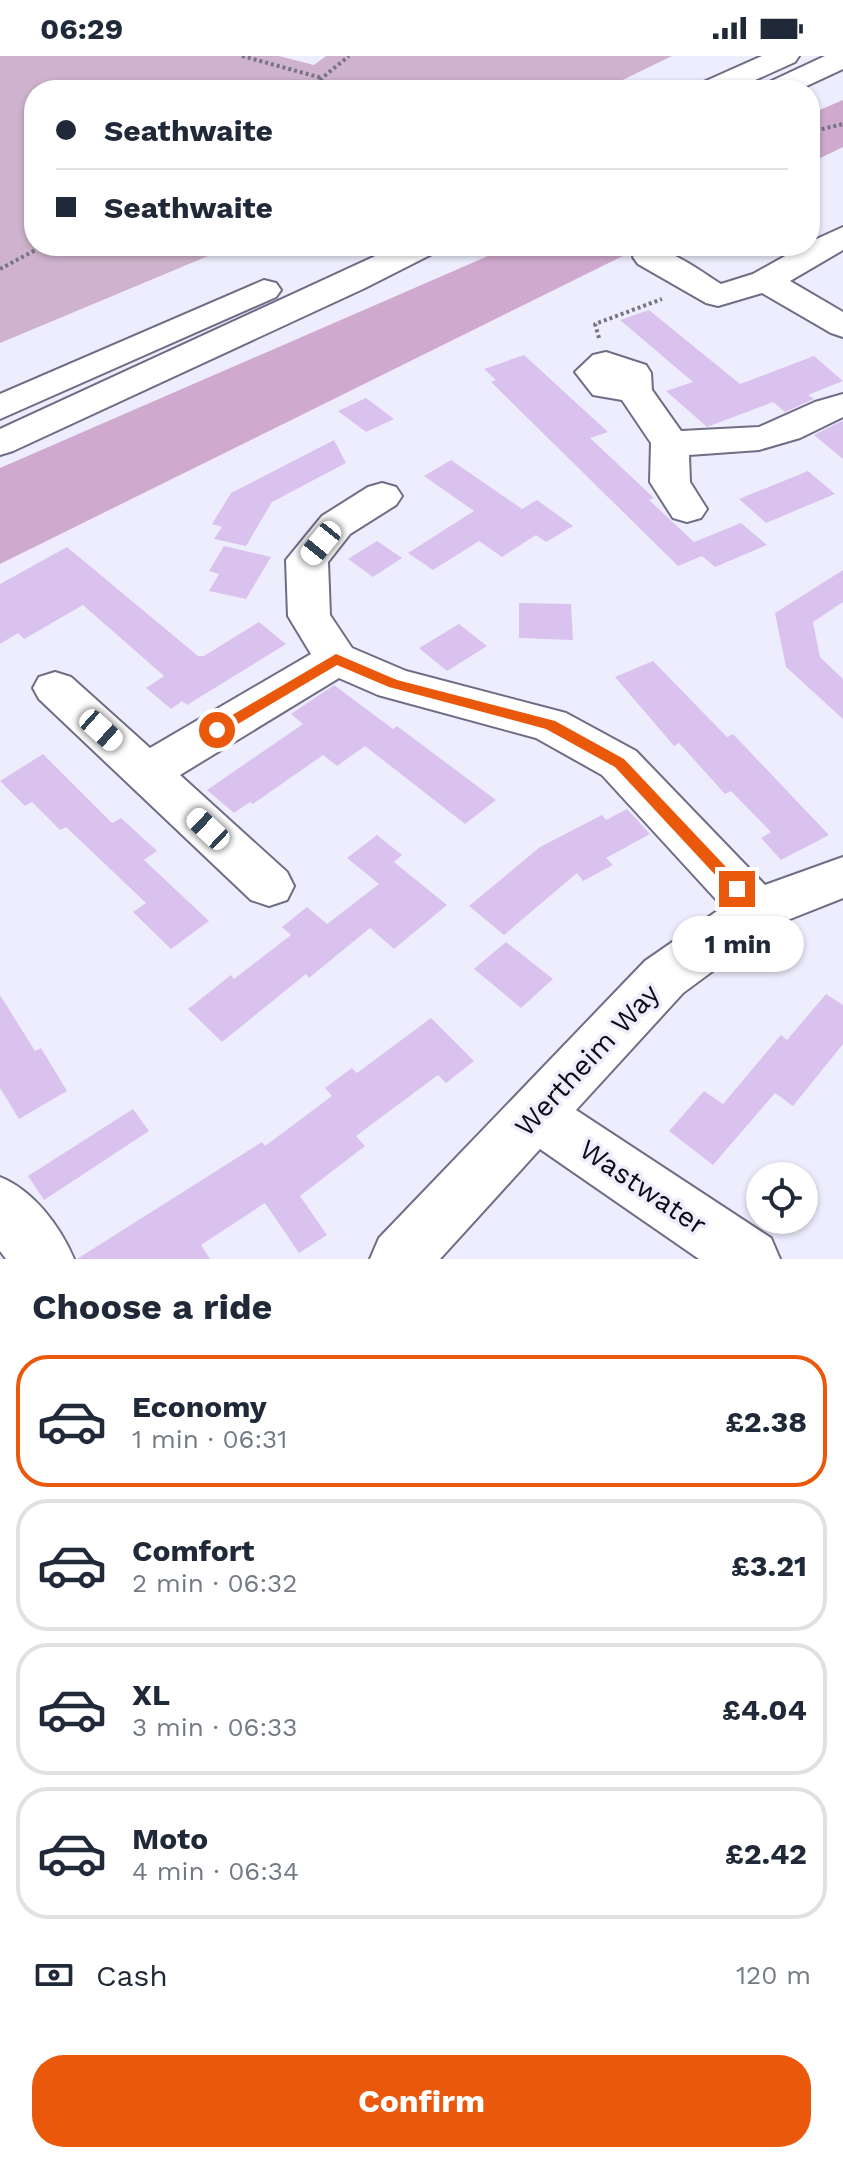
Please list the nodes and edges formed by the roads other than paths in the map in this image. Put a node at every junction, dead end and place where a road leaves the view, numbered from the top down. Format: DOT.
graph roads {
  1 [pos="745,56"];
  2 [pos="785,56"];
  3 [pos="843,58"];
  4 [pos="843,77"];
  5 [pos="707,80"];
  6 [pos="731,80"];
  7 [pos="796,80"];
  8 [pos="820,87"];
  9 [pos="843,237"];
  10 [pos="820,250"];
  11 [pos="339,256"];
  12 [pos="402,256"];
  13 [pos="419,256"];
  14 [pos="809,256"];
  15 [pos="650,257"];
  16 [pos="353,281"];
  17 [pos="765,281"];
  18 [pos="843,326"];
  19 [pos="606,363"];
  20 [pos="843,405"];
  21 [pos="0,408"];
  22 [pos="0,443"];
  23 [pos="670,443"];
  24 [pos="382,496"];
  25 [pos="687,509"];
  26 [pos="336,659"];
  27 [pos="55,688"];
  28 [pos="148,772"];
  29 [pos="843,877"];
  30 [pos="269,886"];
  31 [pos="757,910"];
  32 [pos="537,1115"];
  33 [pos="0,1205"];
  34 [pos="44,1259"];
  35 [pos="400,1259"];
  36 [pos="750,1259"];
  1 -- 5 [label="street"];
  2 -- 6 [label="street"];
  3 -- 7 [label="street"];
  4 -- 8 [label="street"];
  9 -- 10 [label="street"];
  11 -- 21 [label="street"];
  12 -- 16 [label="street"];
  13 -- 16 [label="street"];
  14 -- 17 [label="street"];
  15 -- 17 [label="street"];
  16 -- 22 [label="street"];
  17 -- 18 [label="street"];
  19 -- 23 [label="street"];
  20 -- 23 [label="street"];
  23 -- 25 [label="street"];
  24 -- 26 [label="street"];
  26 -- 28 [label="street"];
  26 -- 31 [label="street"];
  27 -- 28 [label="street"];
  28 -- 30 [label="street"];
  29 -- 31 [label="street, Wertheim Way"];
  31 -- 32 [label="street, Wertheim Way"];
  32 -- 35 [label="street, Wertheim Way"];
  32 -- 36 [label="street, Wastwater"];
  33 -- 34 [label="street"];
}
